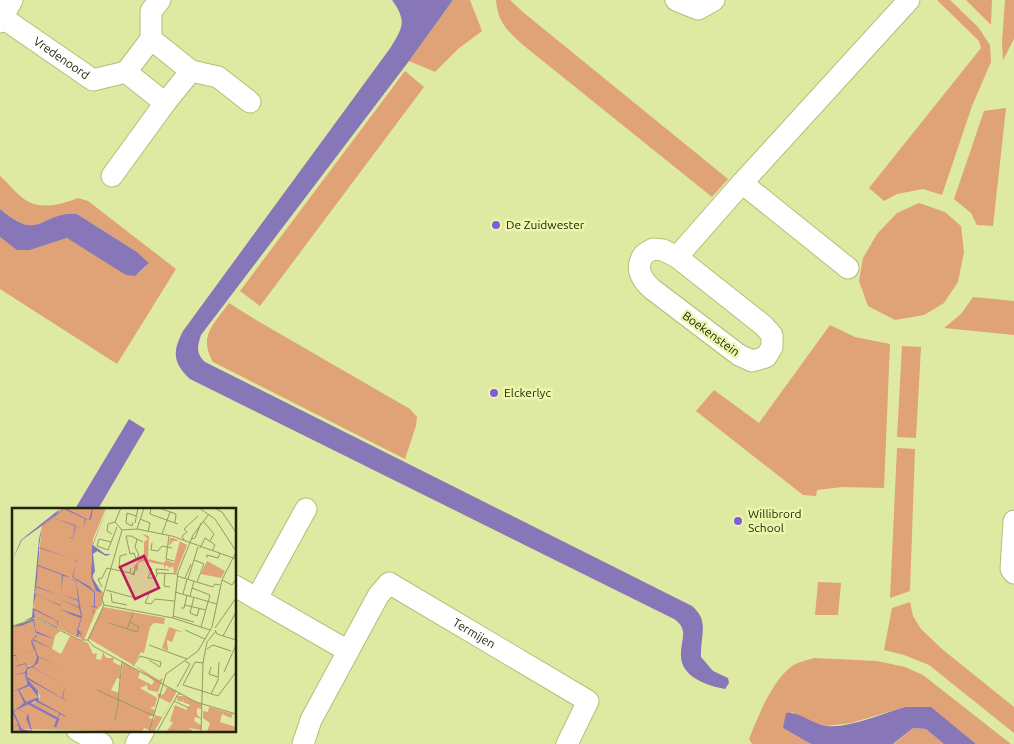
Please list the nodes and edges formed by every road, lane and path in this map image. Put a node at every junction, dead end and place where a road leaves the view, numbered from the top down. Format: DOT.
graph roads {
  1 [pos="160,0"];
  2 [pos="676,0"];
  3 [pos="714,0"];
  4 [pos="909,0"];
  5 [pos="5,13"];
  6 [pos="151,39"];
  7 [pos="191,70"];
  8 [pos="126,72"];
  9 [pos="250,102"];
  10 [pos="165,103"];
  11 [pos="112,176"];
  12 [pos="742,183"];
  13 [pos="677,258"];
  14 [pos="848,268"];
  15 [pos="306,509"];
  16 [pos="1014,521"];
  17 [pos="1014,573"];
  18 [pos="236,587"];
  19 [pos="257,598"];
  20 [pos="348,651"];
  21 [pos="143,732"];
  22 [pos="136,744"];
  23 [pos="303,744"];
  24 [pos="568,744"];
  1 -- 6 [label="street"];
  2 -- 3 [label="street"];
  4 -- 12 [label="street"];
  5 -- 8 [label="street, Vredenoord"];
  6 -- 7 [label="street"];
  6 -- 8 [label="street"];
  7 -- 9 [label="street"];
  7 -- 10 [label="street"];
  8 -- 10 [label="street"];
  10 -- 11 [label="street"];
  12 -- 13 [label="street"];
  12 -- 14 [label="street"];
  13 -- 13 [label="street, Boekenstein"];
  15 -- 19 [label="street"];
  16 -- 17 [label="street"];
  18 -- 19 [label="street"];
  19 -- 20 [label="street"];
  20 -- 23 [label="street, Termijen"];
  20 -- 24 [label="street, Termijen"];
  21 -- 22 [label="street"];
}
